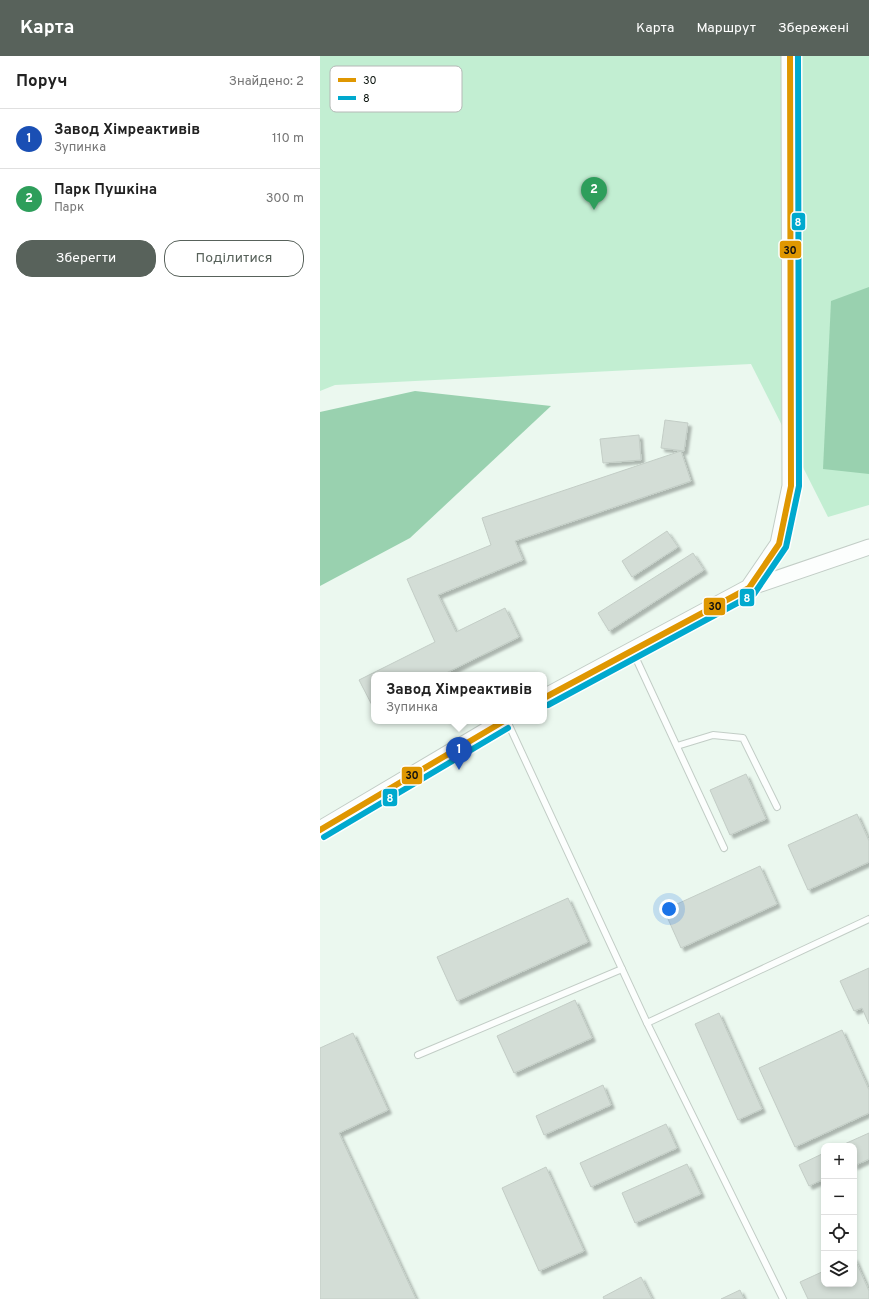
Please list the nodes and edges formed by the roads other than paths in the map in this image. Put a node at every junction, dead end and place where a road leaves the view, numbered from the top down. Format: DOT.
graph roads {
  1 [pos="790,56"];
  2 [pos="869,547"];
  3 [pos="749,588"];
  4 [pos="632,650"];
  5 [pos="547,696"];
  6 [pos="499,724"];
  7 [pos="508,724"];
  8 [pos="677,746"];
  9 [pos="777,807"];
  10 [pos="320,830"];
  11 [pos="724,848"];
  12 [pos="869,918"];
  13 [pos="622,969"];
  14 [pos="647,1023"];
  15 [pos="418,1055"];
  16 [pos="783,1299"];
  1 -- 3 [label="main road"];
  2 -- 3 [label="street"];
  3 -- 4 [label="main road"];
  4 -- 5 [label="main road"];
  4 -- 8 [label="lane"];
  6 -- 10 [label="main road"];
  7 -- 13 [label="lane"];
  8 -- 9 [label="lane"];
  8 -- 11 [label="lane"];
  12 -- 14 [label="lane"];
  13 -- 14 [label="lane"];
  13 -- 15 [label="lane"];
  14 -- 16 [label="lane"];
}
